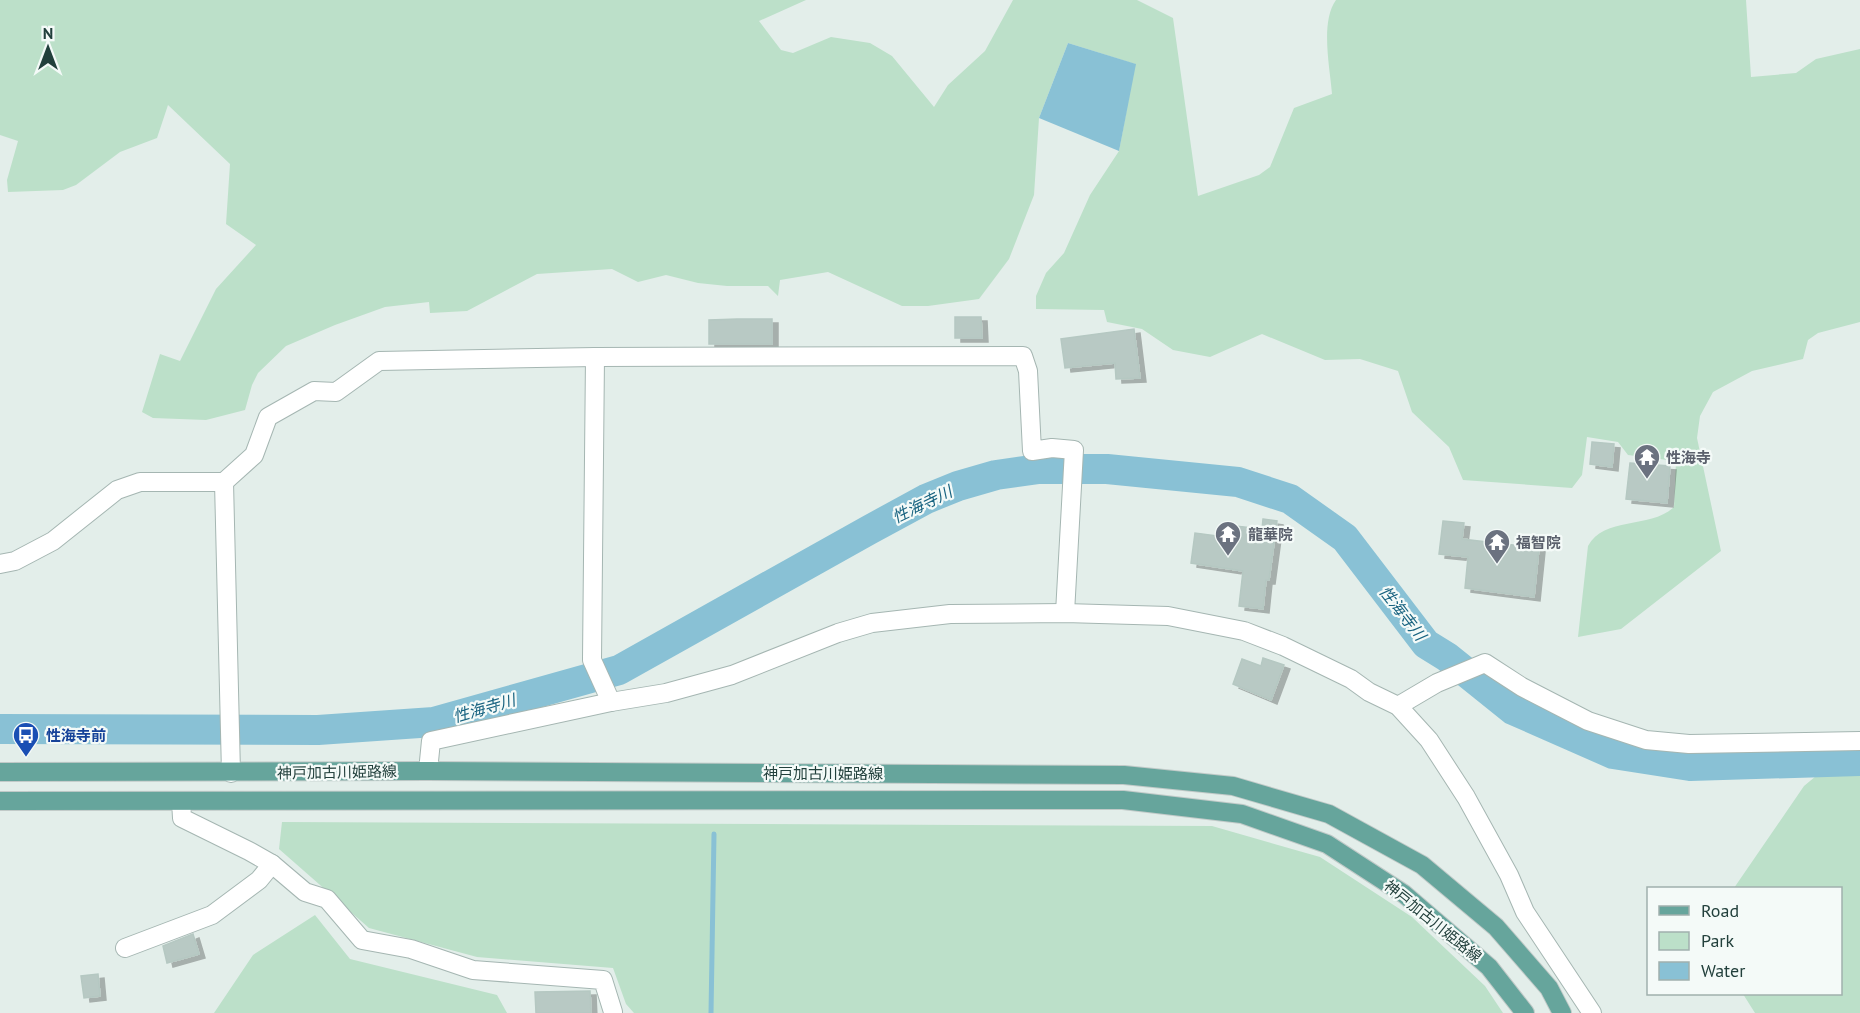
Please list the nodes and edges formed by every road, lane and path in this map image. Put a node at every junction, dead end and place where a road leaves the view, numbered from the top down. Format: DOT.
graph roads {
  1 [pos="595,357"];
  2 [pos="224,482"];
  3 [pos="0,564"];
  4 [pos="1065,613"];
  5 [pos="608,697"];
  6 [pos="1398,706"];
  7 [pos="1860,741"];
  8 [pos="231,766"];
  9 [pos="428,771"];
  10 [pos="0,772"];
  11 [pos="0,801"];
  12 [pos="181,801"];
  13 [pos="272,864"];
  14 [pos="125,948"];
  15 [pos="613,1012"];
  16 [pos="1526,1013"];
  17 [pos="1562,1013"];
  18 [pos="1592,1013"];
  1 -- 2 [label="street"];
  1 -- 4 [label="street"];
  1 -- 5 [label="street"];
  2 -- 3 [label="street"];
  2 -- 8 [label="street"];
  4 -- 5 [label="street"];
  4 -- 6 [label="street"];
  5 -- 9 [label="street"];
  6 -- 7 [label="street"];
  6 -- 18 [label="street"];
  8 -- 9 [label="main road, 神戸加古川姫路線"];
  8 -- 10 [label="main road, 神戸加古川姫路線"];
  9 -- 17 [label="main road, 神戸加古川姫路線"];
  11 -- 12 [label="main road, 神戸加古川姫路線"];
  12 -- 13 [label="street"];
  12 -- 16 [label="main road, 神戸加古川姫路線"];
  13 -- 14 [label="street"];
  13 -- 15 [label="street"];
}
